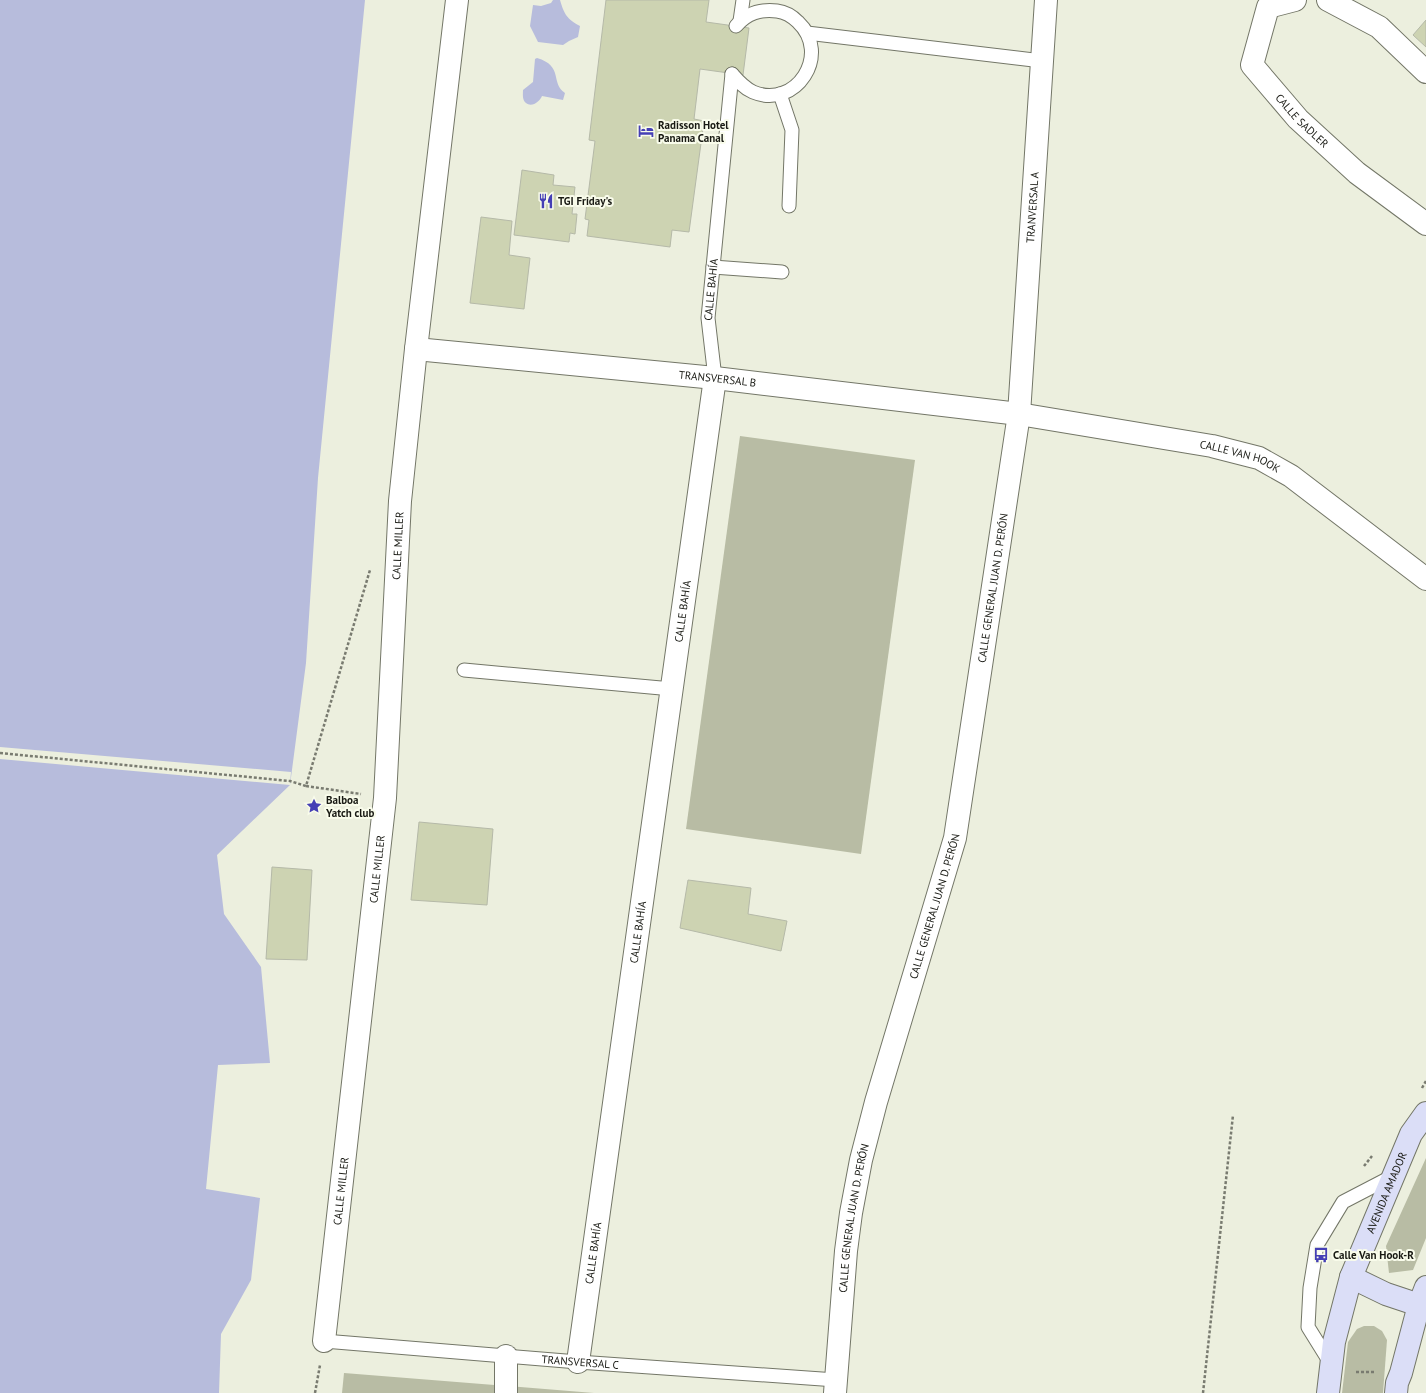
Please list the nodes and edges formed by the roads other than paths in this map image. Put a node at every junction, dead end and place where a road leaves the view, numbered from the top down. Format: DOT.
graph roads {
  1 [pos="457,0"];
  2 [pos="743,0"];
  3 [pos="1046,0"];
  4 [pos="1295,0"];
  5 [pos="1328,0"];
  6 [pos="766,5"];
  7 [pos="807,33"];
  8 [pos="1042,61"];
  9 [pos="1426,72"];
  10 [pos="780,94"];
  11 [pos="789,206"];
  12 [pos="1426,224"];
  13 [pos="713,267"];
  14 [pos="782,272"];
  15 [pos="416,349"];
  16 [pos="715,378"];
  17 [pos="1019,414"];
  18 [pos="1426,579"];
  19 [pos="464,670"];
  20 [pos="672,689"];
  21 [pos="1426,1113"];
  22 [pos="1394,1175"];
  23 [pos="1351,1277"];
  24 [pos="1423,1296"];
  25 [pos="324,1341"];
  26 [pos="506,1356"];
  27 [pos="578,1362"];
  28 [pos="1331,1364"];
  29 [pos="835,1386"];
  30 [pos="506,1393"];
  31 [pos="1328,1393"];
  32 [pos="1396,1393"];
  1 -- 15 [label="street, CALLE MILLER"];
  2 -- 6 [label="lane, CALLE BAHÍA"];
  3 -- 8 [label="street, TRANVERSAL A"];
  4 -- 12 [label="street, CALLE SADLER"];
  5 -- 9 [label="street"];
  6 -- 7 [label="lane, CALLE BAHÍA"];
  7 -- 8 [label="lane"];
  7 -- 10 [label="lane, CALLE BAHÍA"];
  8 -- 17 [label="street, TRANVERSAL A"];
  10 -- 11 [label="lane"];
  10 -- 13 [label="lane, CALLE BAHÍA"];
  13 -- 14 [label="lane"];
  13 -- 16 [label="lane, CALLE BAHÍA"];
  15 -- 16 [label="street, TRANSVERSAL B"];
  15 -- 25 [label="street, CALLE MILLER"];
  16 -- 17 [label="street, TRANSVERSAL B"];
  16 -- 20 [label="street, CALLE BAHÍA"];
  17 -- 18 [label="street, CALLE VAN HOOK"];
  17 -- 29 [label="street, CALLE GENERAL JUAN D. PERÓN"];
  19 -- 20 [label="lane"];
  20 -- 27 [label="street, CALLE BAHÍA"];
  21 -- 22 [label="main road, AVENIDA AMADOR"];
  22 -- 23 [label="main road, AVENIDA AMADOR"];
  22 -- 28 [label="lane"];
  23 -- 24 [label="main road"];
  23 -- 28 [label="main road, AVENIDA AMADOR"];
  24 -- 32 [label="main road"];
  25 -- 26 [label="lane, TRANSVERSAL C"];
  26 -- 27 [label="lane, TRANSVERSAL C"];
  26 -- 30 [label="street"];
  27 -- 29 [label="lane, TRANSVERSAL C"];
  28 -- 31 [label="main road, AVENIDA AMADOR"];
}
